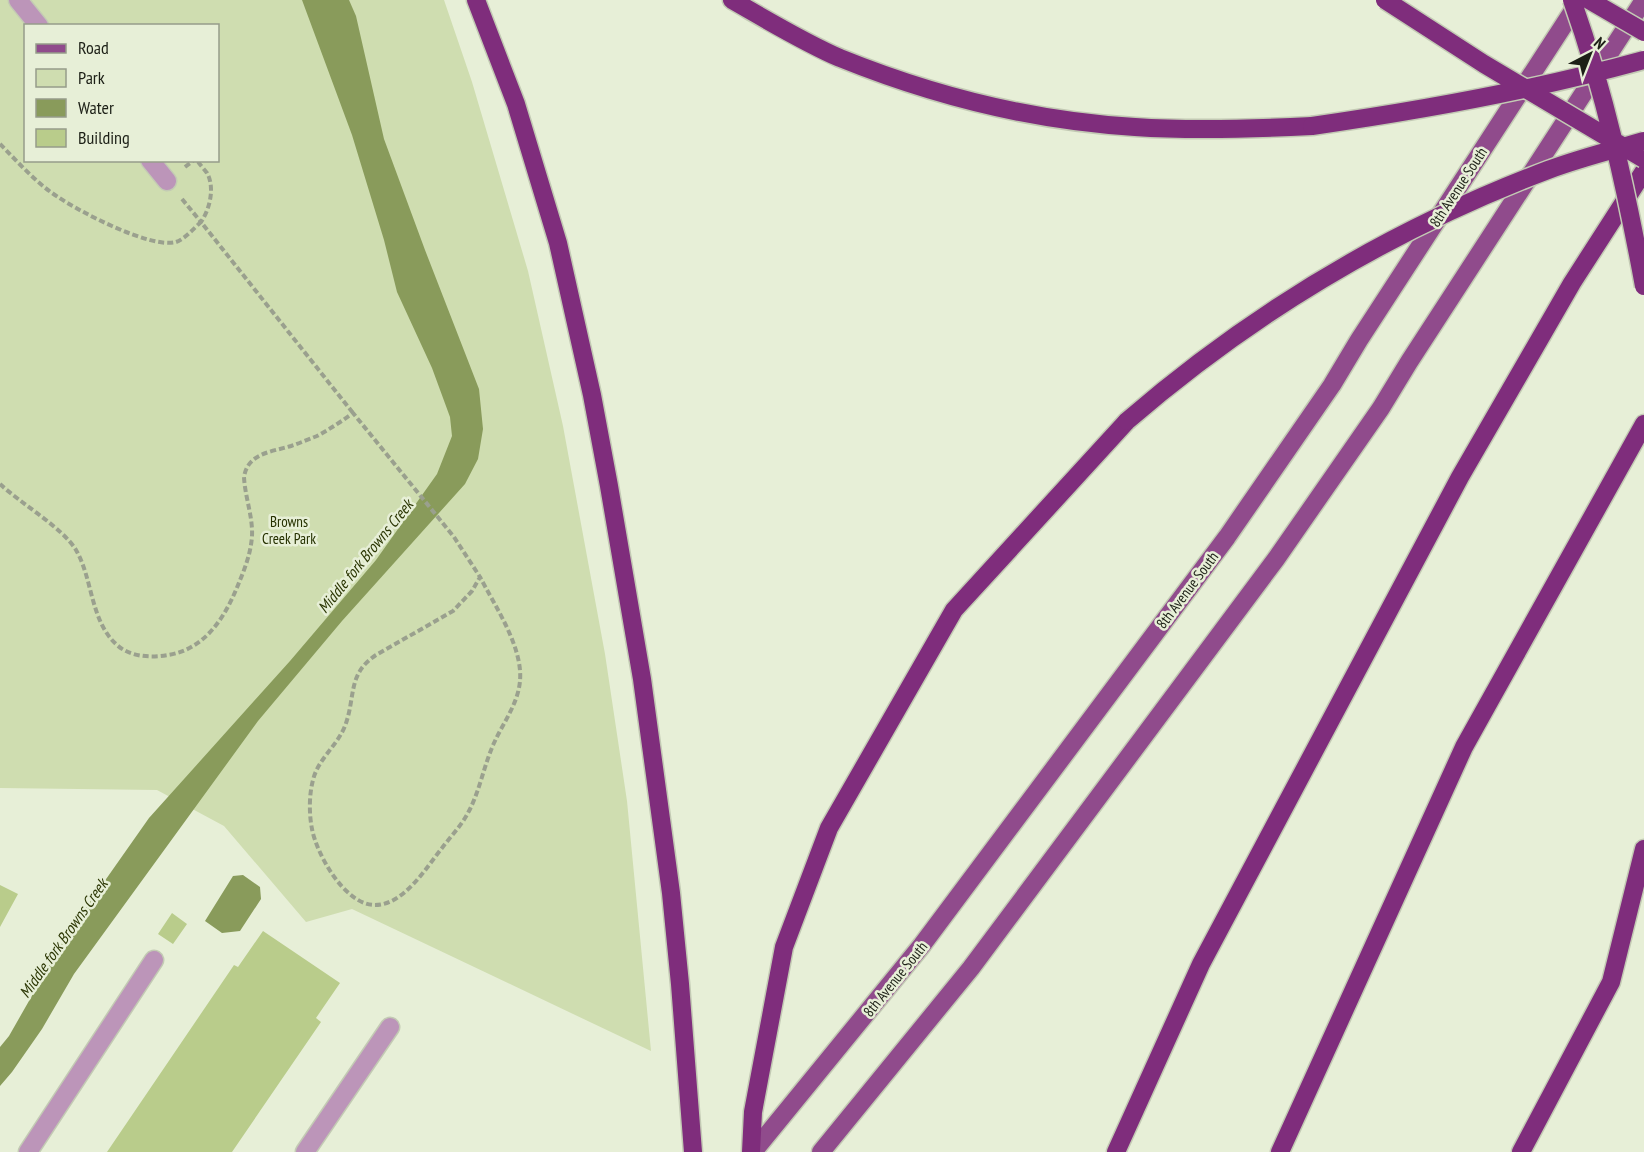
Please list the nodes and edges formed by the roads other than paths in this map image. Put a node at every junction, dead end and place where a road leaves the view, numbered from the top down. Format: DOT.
graph roads {
  1 [pos="18,0"];
  2 [pos="476,0"];
  3 [pos="732,0"];
  4 [pos="1385,0"];
  5 [pos="1572,0"];
  6 [pos="1580,0"];
  7 [pos="1589,0"];
  8 [pos="1644,0"];
  9 [pos="37,24"];
  10 [pos="1644,32"];
  11 [pos="1644,60"];
  12 [pos="1644,141"];
  13 [pos="1644,159"];
  14 [pos="152,162"];
  15 [pos="1644,171"];
  16 [pos="167,181"];
  17 [pos="1644,286"];
  18 [pos="1644,424"];
  19 [pos="1644,849"];
  20 [pos="154,960"];
  21 [pos="390,1027"];
  22 [pos="28,1152"];
  23 [pos="305,1152"];
  24 [pos="693,1152"];
  25 [pos="752,1152"];
  26 [pos="821,1152"];
  27 [pos="1116,1152"];
  28 [pos="1280,1152"];
  29 [pos="1521,1152"];
  1 -- 9 [label="street"];
  2 -- 24 [label="highway"];
  3 -- 11 [label="highway, bridge"];
  4 -- 13 [label="highway, bridge"];
  5 -- 17 [label="highway, bridge"];
  6 -- 25 [label="main road, 8th Avenue South"];
  7 -- 10 [label="highway, bridge"];
  8 -- 26 [label="main road"];
  12 -- 25 [label="highway, bridge"];
  14 -- 16 [label="street"];
  15 -- 27 [label="highway"];
  18 -- 28 [label="highway"];
  19 -- 29 [label="highway"];
  20 -- 22 [label="street"];
  21 -- 23 [label="street"];
}
